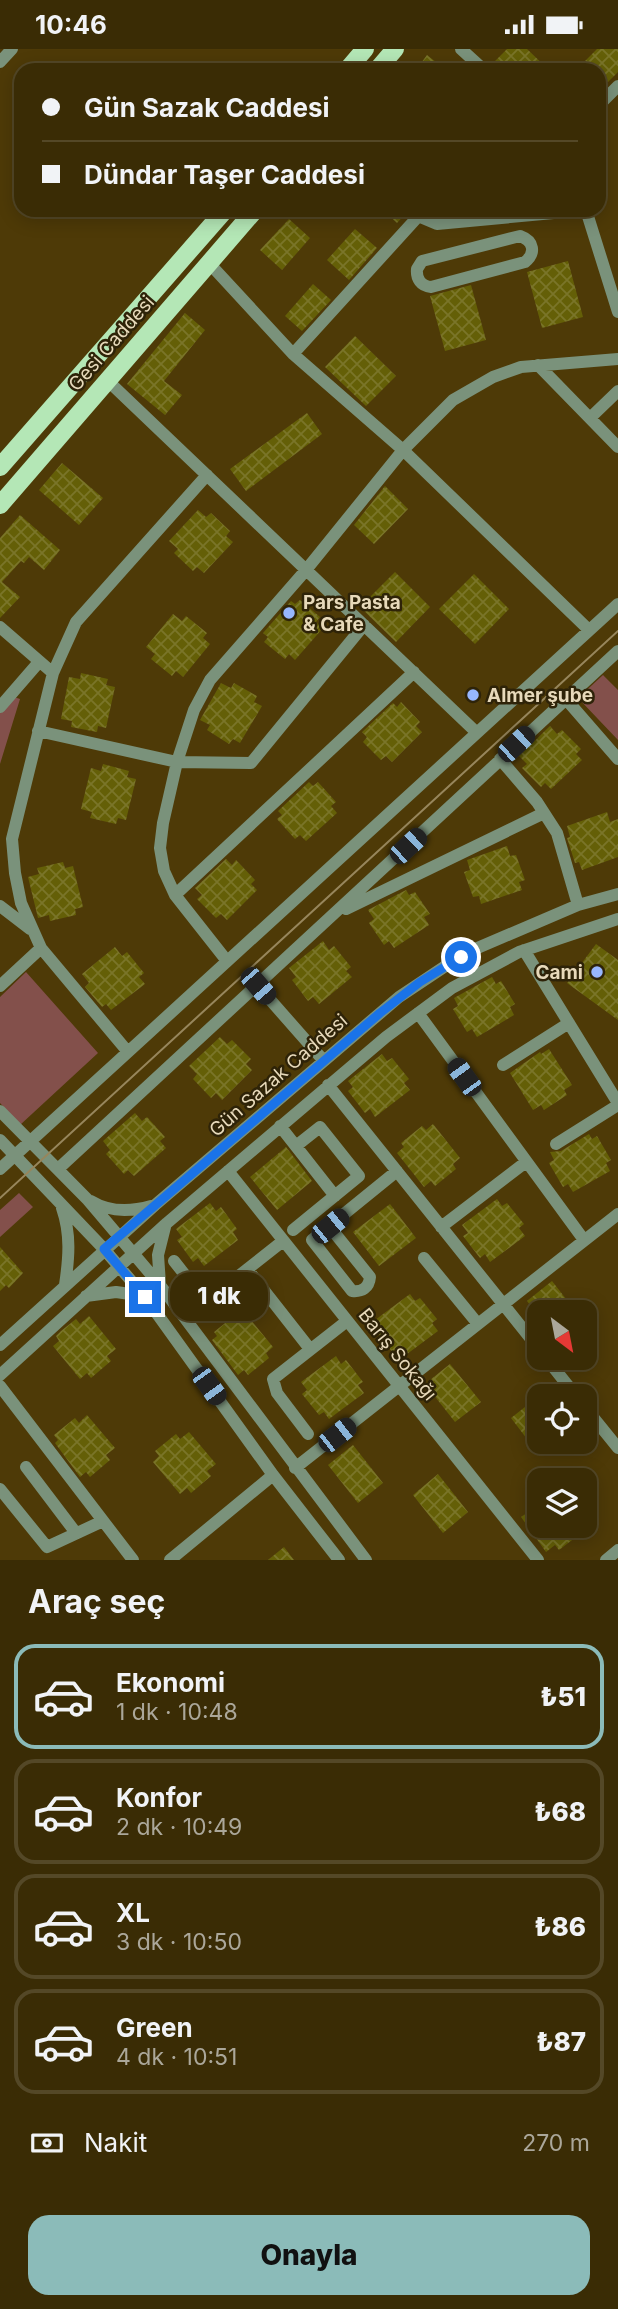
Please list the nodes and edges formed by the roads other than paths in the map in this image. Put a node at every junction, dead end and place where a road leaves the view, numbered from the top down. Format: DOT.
graph roads {
  1 [pos="12,49"];
  2 [pos="395,49"];
  3 [pos="461,49"];
  4 [pos="0,62"];
  5 [pos="383,63"];
  6 [pos="476,63"];
  7 [pos="219,217"];
  8 [pos="249,217"];
  9 [pos="417,217"];
  10 [pos="426,217"];
  11 [pos="514,217"];
  12 [pos="588,217"];
  13 [pos="516,237"];
  14 [pos="209,263"];
  15 [pos="618,312"];
  16 [pos="293,354"];
  17 [pos="618,359"];
  18 [pos="538,365"];
  19 [pos="107,380"];
  20 [pos="618,391"];
  21 [pos="590,418"];
  22 [pos="618,447"];
  23 [pos="403,450"];
  24 [pos="0,467"];
  25 [pos="207,475"];
  26 [pos="0,505"];
  27 [pos="306,569"];
  28 [pos="618,604"];
  29 [pos="364,625"];
  30 [pos="0,627"];
  31 [pos="589,630"];
  32 [pos="618,651"];
  33 [pos="40,661"];
  34 [pos="414,672"];
  35 [pos="52,673"];
  36 [pos="565,698"];
  37 [pos="0,707"];
  38 [pos="38,731"];
  39 [pos="476,732"];
  40 [pos="500,759"];
  41 [pos="618,759"];
  42 [pos="177,762"];
  43 [pos="544,813"];
  44 [pos="618,894"];
  45 [pos="175,895"];
  46 [pos="578,905"];
  47 [pos="0,906"];
  48 [pos="334,915"];
  49 [pos="618,919"];
  50 [pos="32,930"];
  51 [pos="41,948"];
  52 [pos="524,950"];
  53 [pos="227,961"];
  54 [pos="0,986"];
  55 [pos="258,986"];
  56 [pos="418,1013"];
  57 [pos="569,1023"];
  58 [pos="128,1052"];
  59 [pos="324,1061"];
  60 [pos="503,1065"];
  61 [pos="618,1076"];
  62 [pos="606,1083"];
  63 [pos="328,1085"];
  64 [pos="618,1104"];
  65 [pos="0,1111"];
  66 [pos="280,1126"];
  67 [pos="0,1140"];
  68 [pos="30,1141"];
  69 [pos="556,1144"];
  70 [pos="296,1146"];
  71 [pos="16,1155"];
  72 [pos="526,1162"];
  73 [pos="0,1169"];
  74 [pos="58,1169"];
  75 [pos="228,1171"];
  76 [pos="397,1171"];
  77 [pos="335,1196"];
  78 [pos="88,1199"];
  79 [pos="59,1201"];
  80 [pos="155,1205"];
  81 [pos="616,1219"];
  82 [pos="167,1223"];
  83 [pos="330,1226"];
  84 [pos="441,1227"];
  85 [pos="293,1230"];
  86 [pos="119,1237"];
  87 [pos="584,1240"];
  88 [pos="283,1241"];
  89 [pos="104,1249"];
  90 [pos="133,1252"];
  91 [pos="424,1258"];
  92 [pos="174,1261"];
  93 [pos="118,1266"];
  94 [pos="248,1270"];
  95 [pos="65,1285"];
  96 [pos="160,1285"];
  97 [pos="86,1296"];
  98 [pos="145,1297"];
  99 [pos="503,1304"];
  100 [pos="347,1321"];
  101 [pos="478,1324"];
  102 [pos="527,1334"];
  103 [pos="0,1345"];
  104 [pos="310,1349"];
  105 [pos="556,1370"];
  106 [pos="0,1375"];
  107 [pos="567,1384"];
  108 [pos="0,1386"];
  109 [pos="399,1386"];
  110 [pos="597,1422"];
  111 [pos="308,1434"];
  112 [pos="618,1448"];
  113 [pos="26,1467"];
  114 [pos="295,1468"];
  115 [pos="273,1475"];
  116 [pos="0,1489"];
  117 [pos="103,1521"];
  118 [pos="76,1533"];
  119 [pos="618,1550"];
  120 [pos="133,1560"];
  121 [pos="170,1560"];
  122 [pos="339,1560"];
  123 [pos="366,1560"];
  124 [pos="538,1560"];
  125 [pos="606,1560"];
  1 -- 4 [label="street"];
  2 -- 5 [label="main road"];
  3 -- 6 [label="street"];
  7 -- 24 [label="main road, Gesi Caddesi"];
  8 -- 14 [label="main road, Gesi Caddesi"];
  9 -- 16 [label="street"];
  10 -- 11 [label="street"];
  11 -- 13 [label="street"];
  12 -- 15 [label="street"];
  13 -- 13 [label="street"];
  14 -- 16 [label="street"];
  14 -- 19 [label="main road, Gesi Caddesi"];
  16 -- 23 [label="street"];
  17 -- 18 [label="street"];
  18 -- 21 [label="street"];
  18 -- 23 [label="street"];
  19 -- 25 [label="street"];
  19 -- 26 [label="main road, Gesi Caddesi"];
  20 -- 21 [label="street"];
  21 -- 22 [label="street"];
  23 -- 27 [label="street"];
  23 -- 31 [label="street"];
  25 -- 27 [label="street"];
  25 -- 35 [label="street"];
  27 -- 29 [label="street"];
  27 -- 42 [label="street"];
  28 -- 31 [label="street"];
  29 -- 34 [label="street"];
  29 -- 42 [label="street"];
  30 -- 33 [label="street"];
  31 -- 39 [label="street"];
  32 -- 36 [label="street"];
  33 -- 35 [label="street"];
  33 -- 37 [label="street"];
  34 -- 39 [label="street"];
  34 -- 45 [label="street"];
  35 -- 38 [label="street"];
  36 -- 40 [label="street"];
  36 -- 41 [label="street"];
  38 -- 42 [label="street"];
  38 -- 50 [label="street"];
  39 -- 53 [label="street"];
  40 -- 43 [label="street"];
  40 -- 48 [label="street"];
  42 -- 45 [label="street"];
  43 -- 46 [label="street"];
  43 -- 48 [label="street"];
  44 -- 46 [label="street, Gün Sazak Caddesi"];
  45 -- 53 [label="street"];
  46 -- 59 [label="street, Gün Sazak Caddesi"];
  47 -- 50 [label="street"];
  48 -- 55 [label="street"];
  49 -- 52 [label="street, Gün Sazak Caddesi"];
  50 -- 51 [label="street"];
  51 -- 54 [label="street"];
  51 -- 58 [label="street"];
  52 -- 56 [label="street, Gün Sazak Caddesi"];
  52 -- 57 [label="street"];
  53 -- 58 [label="street"];
  55 -- 59 [label="street"];
  55 -- 74 [label="street"];
  56 -- 63 [label="street, Gün Sazak Caddesi"];
  56 -- 72 [label="street"];
  57 -- 60 [label="street"];
  57 -- 62 [label="street"];
  58 -- 68 [label="street"];
  59 -- 80 [label="street, Gün Sazak Caddesi"];
  61 -- 62 [label="street"];
  62 -- 64 [label="street"];
  63 -- 66 [label="street, Gün Sazak Caddesi"];
  63 -- 76 [label="street"];
  64 -- 69 [label="street"];
  65 -- 68 [label="street"];
  66 -- 70 [label="street"];
  66 -- 75 [label="street, Gün Sazak Caddesi"];
  67 -- 71 [label="street"];
  68 -- 71 [label="street"];
  68 -- 74 [label="street"];
  70 -- 77 [label="street"];
  70 -- 77 [label="street"];
  71 -- 73 [label="street"];
  71 -- 79 [label="street"];
  72 -- 84 [label="street"];
  72 -- 87 [label="street"];
  74 -- 78 [label="street"];
  75 -- 82 [label="street, Gün Sazak Caddesi"];
  75 -- 88 [label="street, Barış Sokağı"];
  76 -- 83 [label="street"];
  76 -- 84 [label="street"];
  77 -- 85 [label="street"];
  78 -- 80 [label="street"];
  78 -- 86 [label="street"];
  79 -- 89 [label="street"];
  79 -- 95 [label="street"];
  80 -- 86 [label="street, Gün Sazak Caddesi"];
  81 -- 87 [label="street"];
  82 -- 90 [label="street, Gün Sazak Caddesi"];
  82 -- 96 [label="street"];
  83 -- 83 [label="street"];
  84 -- 99 [label="street"];
  86 -- 89 [label="street, Gün Sazak Caddesi"];
  86 -- 90 [label="street"];
  87 -- 99 [label="street"];
  88 -- 94 [label="street"];
  88 -- 100 [label="street, Barış Sokağı"];
  89 -- 93 [label="street"];
  89 -- 95 [label="street, Gün Sazak Caddesi"];
  90 -- 93 [label="street, Gün Sazak Caddesi"];
  90 -- 96 [label="street"];
  91 -- 101 [label="street"];
  92 -- 94 [label="street"];
  93 -- 97 [label="street, Gün Sazak Caddesi"];
  93 -- 98 [label="street"];
  94 -- 104 [label="street"];
  95 -- 103 [label="street, Gün Sazak Caddesi"];
  96 -- 114 [label="street"];
  97 -- 98 [label="street"];
  97 -- 106 [label="street, Gün Sazak Caddesi"];
  98 -- 115 [label="street"];
  99 -- 101 [label="street"];
  99 -- 102 [label="street"];
  100 -- 104 [label="street"];
  100 -- 109 [label="street, Barış Sokağı"];
  101 -- 109 [label="street"];
  104 -- 111 [label="street"];
  105 -- 107 [label="street"];
  108 -- 117 [label="street"];
  109 -- 114 [label="street"];
  109 -- 124 [label="street, Barış Sokağı"];
  110 -- 112 [label="street"];
  113 -- 118 [label="street"];
  114 -- 123 [label="street"];
  115 -- 121 [label="street"];
  115 -- 122 [label="street"];
  116 -- 118 [label="street"];
  117 -- 118 [label="street"];
  117 -- 120 [label="street"];
  119 -- 125 [label="street"];
}
